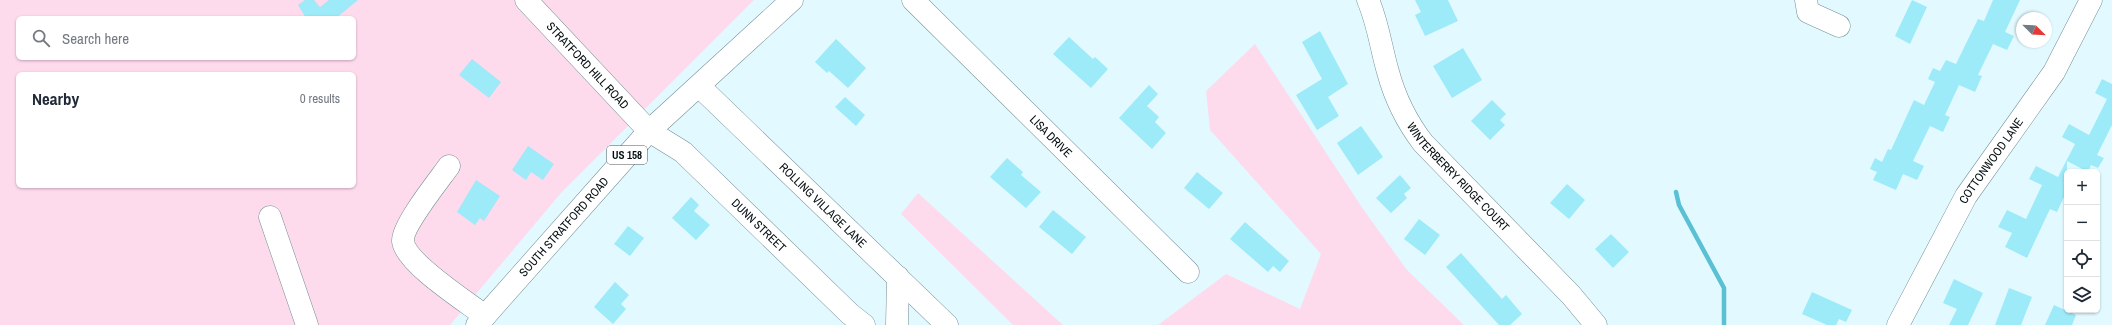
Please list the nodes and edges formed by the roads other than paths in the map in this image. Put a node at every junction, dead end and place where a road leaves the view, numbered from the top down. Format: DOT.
graph roads {
  1 [pos="526,0"];
  2 [pos="792,0"];
  3 [pos="914,0"];
  4 [pos="1368,0"];
  5 [pos="1806,0"];
  6 [pos="2090,0"];
  7 [pos="1839,26"];
  8 [pos="699,86"];
  9 [pos="649,131"];
  10 [pos="449,166"];
  11 [pos="270,217"];
  12 [pos="1188,272"];
  13 [pos="898,277"];
  14 [pos="481,322"];
  15 [pos="307,325"];
  16 [pos="864,325"];
  17 [pos="897,325"];
  18 [pos="947,325"];
  19 [pos="1596,325"];
  20 [pos="1898,325"];
  1 -- 9 [label="street, STRATFORD HILL ROAD"];
  2 -- 8 [label="street, SOUTH STRATFORD ROAD / US 158"];
  3 -- 12 [label="street, LISA DRIVE"];
  4 -- 19 [label="street, WINTERBERRY RIDGE COURT"];
  5 -- 7 [label="street"];
  6 -- 20 [label="street, COTTONWOOD LANE"];
  8 -- 9 [label="street, SOUTH STRATFORD ROAD / US 158"];
  8 -- 13 [label="street, ROLLING VILLAGE LANE"];
  9 -- 14 [label="street, SOUTH STRATFORD ROAD / US 158"];
  9 -- 16 [label="street, DUNN STREET"];
  10 -- 14 [label="street"];
  11 -- 15 [label="street"];
  13 -- 17 [label="street"];
  13 -- 18 [label="street, ROLLING VILLAGE LANE"];
}
